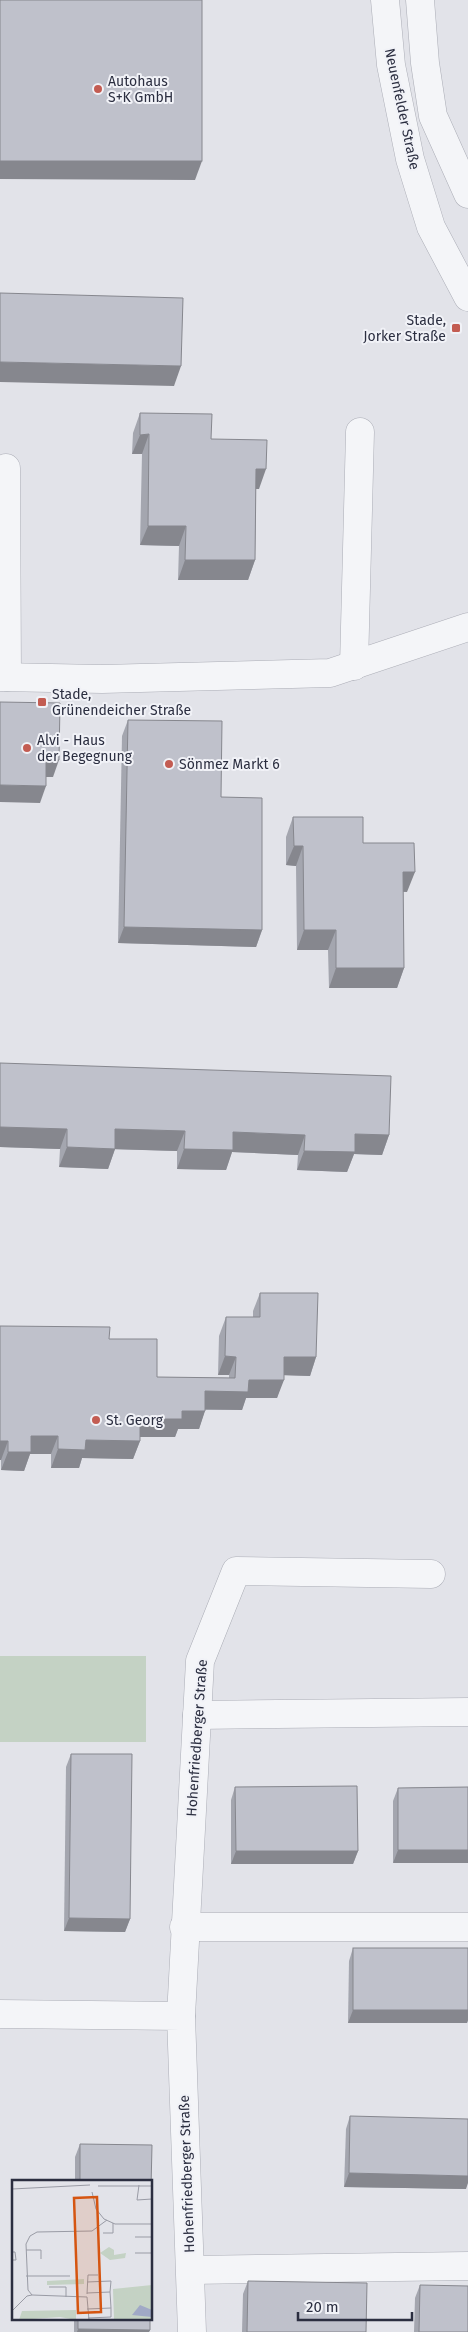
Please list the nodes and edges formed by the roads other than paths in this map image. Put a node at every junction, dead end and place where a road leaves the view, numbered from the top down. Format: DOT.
graph roads {
  1 [pos="385,0"];
  2 [pos="420,0"];
  3 [pos="468,194"];
  4 [pos="468,297"];
  5 [pos="360,432"];
  6 [pos="6,468"];
  7 [pos="468,627"];
  8 [pos="354,666"];
  9 [pos="3,677"];
  10 [pos="431,1574"];
  11 [pos="468,1712"];
  12 [pos="197,1715"];
  13 [pos="184,1927"];
  14 [pos="468,1927"];
  15 [pos="0,2014"];
  16 [pos="181,2016"];
  17 [pos="468,2266"];
  18 [pos="190,2270"];
  19 [pos="192,2332"];
  1 -- 4 [label="street, Neuenfelder Straße"];
  2 -- 3 [label="street, Neuenfelder Straße"];
  5 -- 8 [label="street"];
  6 -- 9 [label="street"];
  7 -- 8 [label="street"];
  8 -- 9 [label="street"];
  10 -- 12 [label="street, Hohenfriedberger Straße"];
  11 -- 12 [label="street"];
  12 -- 13 [label="street, Hohenfriedberger Straße"];
  13 -- 14 [label="street"];
  13 -- 16 [label="street, Hohenfriedberger Straße"];
  15 -- 16 [label="street"];
  16 -- 18 [label="street, Hohenfriedberger Straße"];
  17 -- 18 [label="street"];
  18 -- 19 [label="street, Hohenfriedberger Straße"];
}
